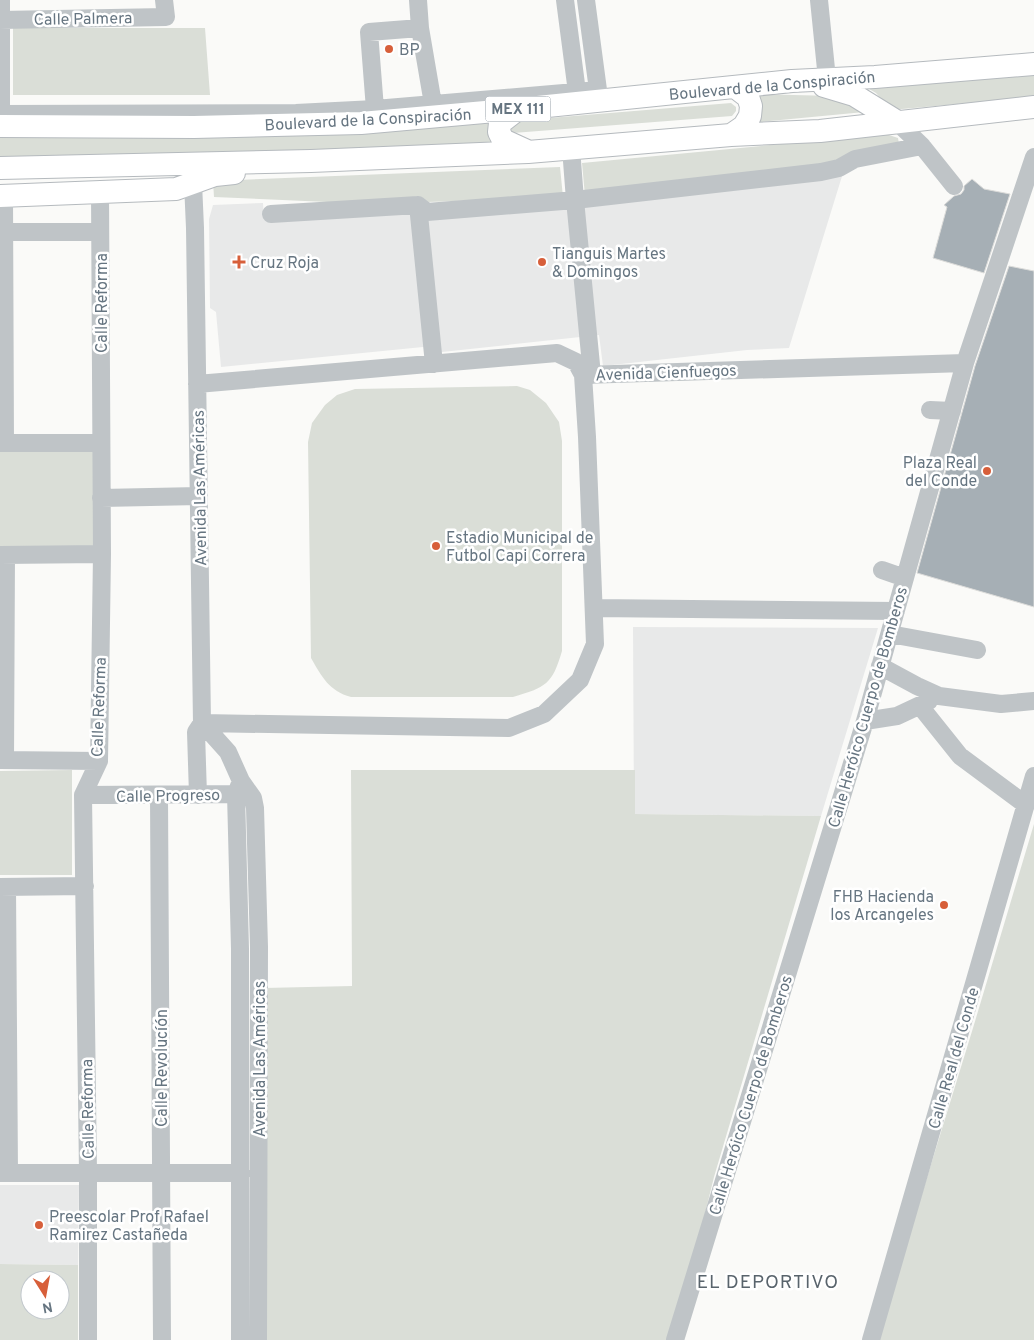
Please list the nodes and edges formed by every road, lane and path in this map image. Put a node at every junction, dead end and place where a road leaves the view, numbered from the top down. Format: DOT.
graph roads {
  1 [pos="1,0"];
  2 [pos="418,0"];
  3 [pos="565,0"];
  4 [pos="586,0"];
  5 [pos="819,0"];
  6 [pos="165,8"];
  7 [pos="1,20"];
  8 [pos="420,28"];
  9 [pos="1034,64"];
  10 [pos="827,79"];
  11 [pos="792,81"];
  12 [pos="735,87"];
  13 [pos="598,90"];
  14 [pos="700,90"];
  15 [pos="576,92"];
  16 [pos="433,104"];
  17 [pos="1034,107"];
  18 [pos="376,109"];
  19 [pos="518,109"];
  20 [pos="0,118"];
  21 [pos="896,121"];
  22 [pos="730,135"];
  23 [pos="922,146"];
  24 [pos="572,148"];
  25 [pos="528,152"];
  26 [pos="1034,157"];
  27 [pos="311,161"];
  28 [pos="0,168"];
  29 [pos="193,183"];
  30 [pos="954,186"];
  31 [pos="100,192"];
  32 [pos="2,195"];
  33 [pos="575,200"];
  34 [pos="418,205"];
  35 [pos="271,214"];
  36 [pos="2,232"];
  37 [pos="100,232"];
  38 [pos="965,363"];
  39 [pos="434,364"];
  40 [pos="588,375"];
  41 [pos="197,384"];
  42 [pos="930,410"];
  43 [pos="952,411"];
  44 [pos="2,443"];
  45 [pos="101,443"];
  46 [pos="199,496"];
  47 [pos="101,498"];
  48 [pos="102,554"];
  49 [pos="3,555"];
  50 [pos="882,570"];
  51 [pos="905,578"];
  52 [pos="594,608"];
  53 [pos="896,611"];
  54 [pos="890,634"];
  55 [pos="978,650"];
  56 [pos="880,666"];
  57 [pos="939,696"];
  58 [pos="1034,701"];
  59 [pos="920,706"];
  60 [pos="864,721"];
  61 [pos="202,723"];
  62 [pos="3,760"];
  63 [pos="99,761"];
  64 [pos="1034,776"];
  65 [pos="244,791"];
  66 [pos="198,795"];
  67 [pos="83,796"];
  68 [pos="159,796"];
  69 [pos="1026,805"];
  70 [pos="84,886"];
  71 [pos="4,887"];
  72 [pos="259,947"];
  73 [pos="240,949"];
  74 [pos="4,1173"];
  75 [pos="88,1173"];
  76 [pos="161,1173"];
  77 [pos="241,1173"];
  78 [pos="240,1201"];
  79 [pos="258,1202"];
  80 [pos="240,1338"];
  81 [pos="258,1338"];
  82 [pos="88,1340"];
  83 [pos="162,1340"];
  84 [pos="675,1340"];
  85 [pos="871,1340"];
  1 -- 7 [label="street"];
  2 -- 8 [label="street"];
  3 -- 15 [label="street"];
  4 -- 13 [label="street"];
  5 -- 10 [label="street"];
  6 -- 7 [label="street, Calle Palmera"];
  7 -- 20 [label="street"];
  8 -- 16 [label="street"];
  8 -- 18 [label="street"];
  9 -- 10 [label="main road, Boulevard de la Conspiración / MEX 111"];
  10 -- 11 [label="main road, Boulevard de la Conspiración / MEX 111"];
  11 -- 12 [label="main road, Boulevard de la Conspiración / MEX 111"];
  11 -- 21 [label="main road"];
  12 -- 14 [label="main road, Boulevard de la Conspiración / MEX 111"];
  12 -- 22 [label="main road"];
  13 -- 14 [label="street"];
  13 -- 15 [label="street"];
  14 -- 19 [label="main road, Boulevard de la Conspiración / MEX 111"];
  15 -- 16 [label="street"];
  16 -- 18 [label="street"];
  17 -- 21 [label="main road"];
  18 -- 20 [label="street"];
  19 -- 20 [label="main road, Boulevard de la Conspiración / MEX 111"];
  19 -- 25 [label="main road"];
  21 -- 22 [label="main road"];
  21 -- 23 [label="street"];
  22 -- 24 [label="main road"];
  23 -- 30 [label="street"];
  23 -- 33 [label="street"];
  24 -- 25 [label="main road"];
  24 -- 33 [label="street"];
  25 -- 27 [label="main road"];
  26 -- 38 [label="street, Calle Heróico Cuerpo de Bomberos"];
  27 -- 28 [label="main road"];
  27 -- 29 [label="main road"];
  29 -- 31 [label="main road"];
  29 -- 41 [label="street, Avenida Las Américas"];
  31 -- 32 [label="main road"];
  31 -- 37 [label="street, Calle Reforma"];
  32 -- 36 [label="street"];
  33 -- 34 [label="street"];
  33 -- 40 [label="street"];
  34 -- 35 [label="street"];
  34 -- 39 [label="street"];
  36 -- 37 [label="street"];
  36 -- 44 [label="street"];
  37 -- 45 [label="street, Calle Reforma"];
  38 -- 40 [label="street, Avenida Cienfuegos"];
  38 -- 43 [label="street, Calle Heróico Cuerpo de Bomberos"];
  39 -- 40 [label="street, Avenida Cienfuegos"];
  39 -- 41 [label="street, Avenida Cienfuegos"];
  40 -- 52 [label="street"];
  41 -- 46 [label="street, Avenida Las Américas"];
  42 -- 43 [label="street"];
  43 -- 51 [label="street, Calle Heróico Cuerpo de Bomberos"];
  44 -- 45 [label="street"];
  45 -- 47 [label="street, Calle Reforma"];
  46 -- 47 [label="street"];
  46 -- 61 [label="street, Avenida Las Américas"];
  47 -- 48 [label="street, Calle Reforma"];
  48 -- 49 [label="street"];
  48 -- 63 [label="street, Calle Reforma"];
  49 -- 62 [label="street"];
  50 -- 51 [label="street"];
  51 -- 53 [label="street, Calle Heróico Cuerpo de Bomberos"];
  52 -- 53 [label="street"];
  52 -- 61 [label="street"];
  53 -- 54 [label="street, Calle Heróico Cuerpo de Bomberos"];
  54 -- 55 [label="street"];
  54 -- 56 [label="street, Calle Heróico Cuerpo de Bomberos"];
  56 -- 57 [label="street"];
  56 -- 60 [label="street, Calle Heróico Cuerpo de Bomberos"];
  57 -- 58 [label="street"];
  57 -- 59 [label="street"];
  59 -- 60 [label="street"];
  59 -- 69 [label="street"];
  60 -- 84 [label="street, Calle Heróico Cuerpo de Bomberos"];
  61 -- 65 [label="street, Avenida Las Américas"];
  61 -- 66 [label="street"];
  62 -- 63 [label="street"];
  63 -- 67 [label="street, Calle Reforma"];
  64 -- 69 [label="street, Calle Real del Conde"];
  65 -- 66 [label="street, Calle Progreso"];
  65 -- 72 [label="street, Avenida Las Américas"];
  65 -- 73 [label="street, Avenida Las Américas"];
  66 -- 68 [label="street, Calle Progreso"];
  67 -- 68 [label="street, Calle Progreso"];
  67 -- 70 [label="street, Calle Reforma"];
  68 -- 76 [label="street, Calle Revolucíón"];
  69 -- 85 [label="street, Calle Real del Conde"];
  70 -- 71 [label="street"];
  70 -- 75 [label="street, Calle Reforma"];
  71 -- 74 [label="street"];
  72 -- 73 [label="street"];
  72 -- 79 [label="street, Avenida Las Américas"];
  73 -- 77 [label="street, Avenida Las Américas"];
  74 -- 75 [label="street"];
  75 -- 76 [label="street"];
  75 -- 82 [label="street, Calle Reforma"];
  76 -- 77 [label="street"];
  76 -- 83 [label="street, Calle Revolucíón"];
  77 -- 78 [label="street, Avenida Las Américas"];
  78 -- 79 [label="street"];
  78 -- 80 [label="street, Avenida Las Américas"];
  79 -- 81 [label="street, Avenida Las Américas"];
  80 -- 81 [label="street"];
}
